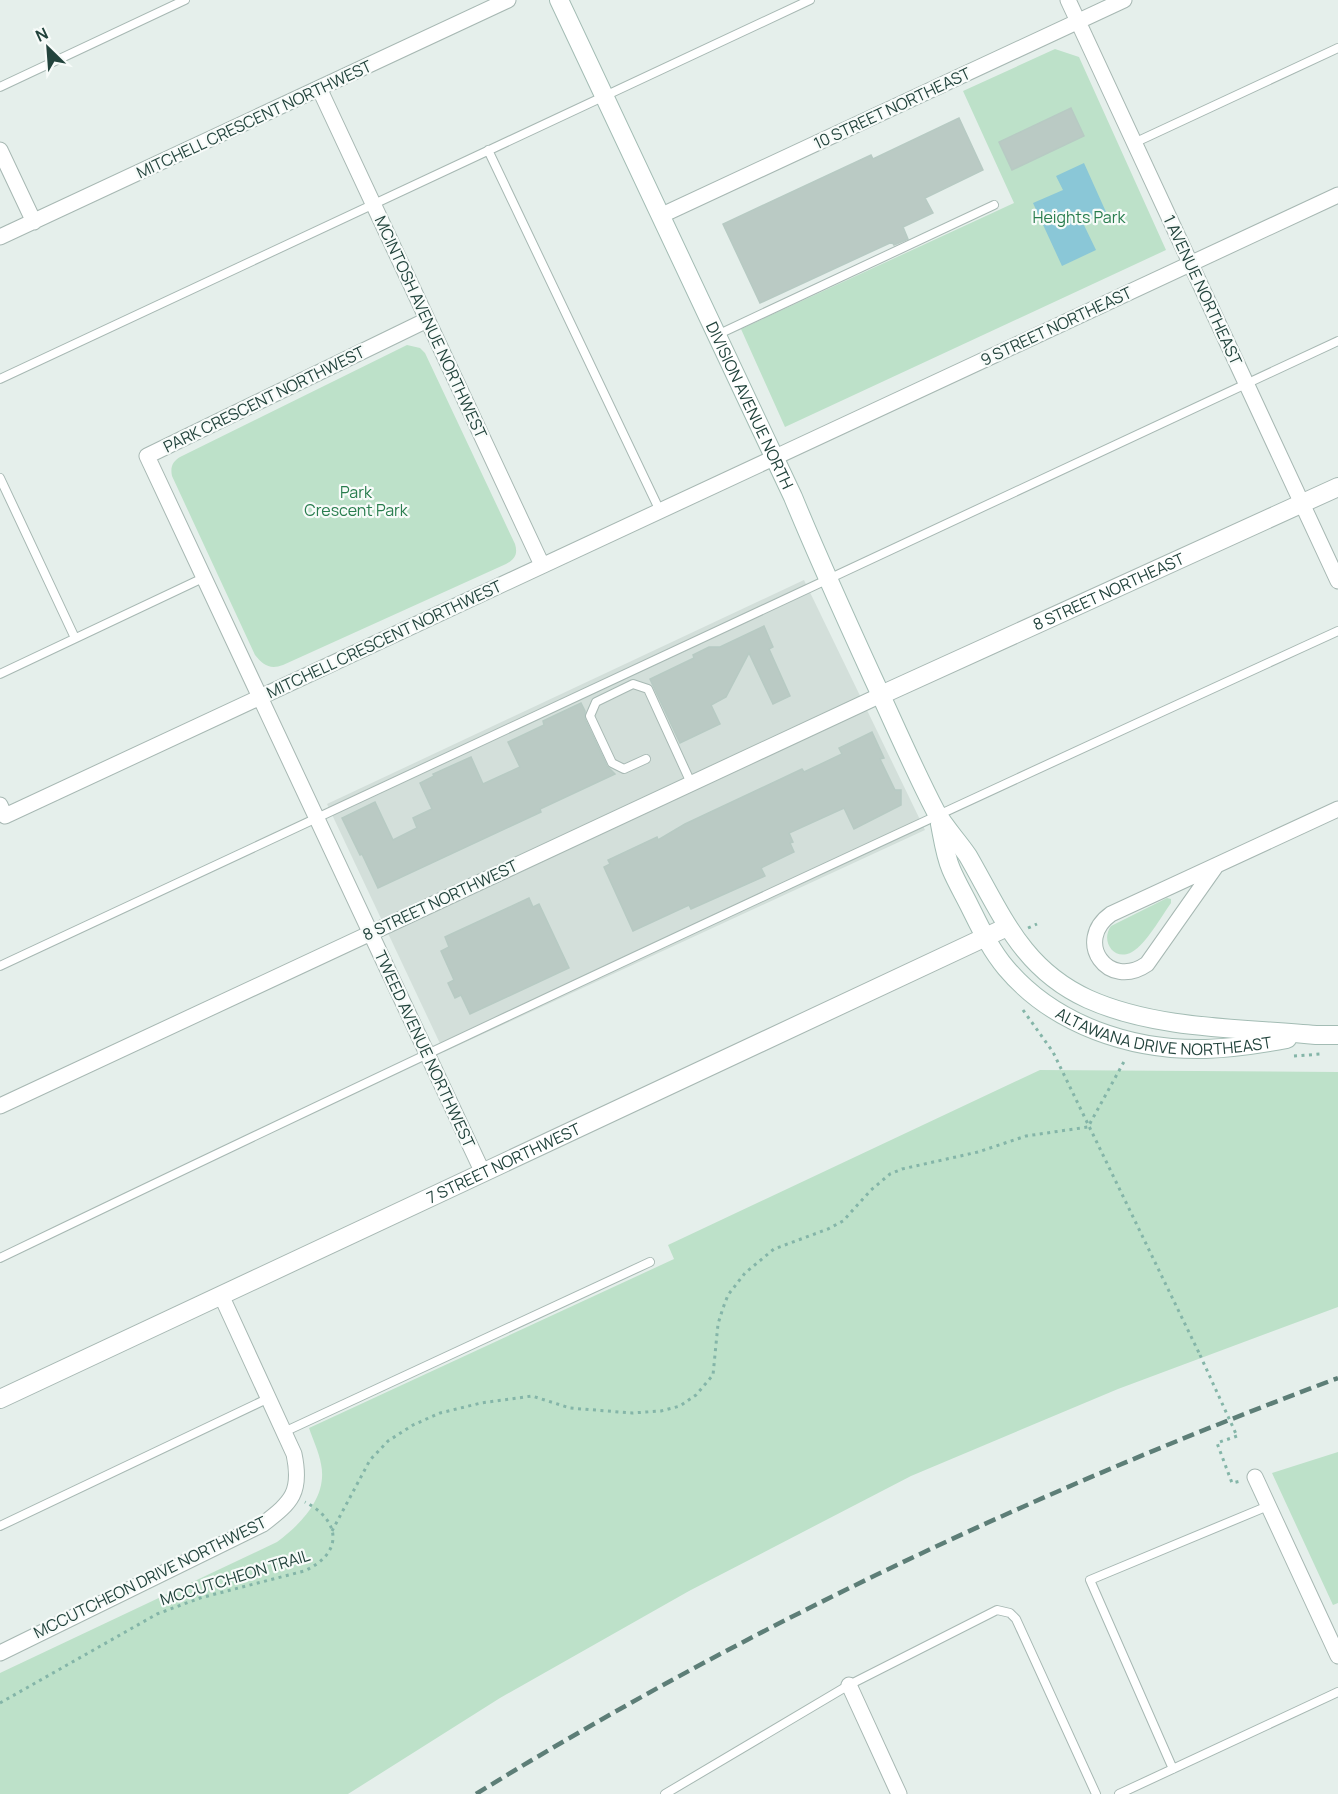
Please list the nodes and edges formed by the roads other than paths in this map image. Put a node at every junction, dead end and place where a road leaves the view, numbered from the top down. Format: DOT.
graph roads {
  1 [pos="185,0"];
  2 [pos="508,0"];
  3 [pos="559,0"];
  4 [pos="810,0"];
  5 [pos="1068,0"];
  6 [pos="1124,0"];
  7 [pos="1078,22"];
  8 [pos="1338,48"];
  9 [pos="0,87"];
  10 [pos="319,88"];
  11 [pos="604,96"];
  12 [pos="1134,142"];
  13 [pos="0,150"];
  14 [pos="488,150"];
  15 [pos="1338,195"];
  16 [pos="373,204"];
  17 [pos="994,205"];
  18 [pos="660,216"];
  19 [pos="33,222"];
  20 [pos="0,237"];
  21 [pos="1191,263"];
  22 [pos="427,320"];
  23 [pos="715,336"];
  24 [pos="1338,341"];
  25 [pos="0,379"];
  26 [pos="1246,384"];
  27 [pos="774,458"];
  28 [pos="0,478"];
  29 [pos="1338,487"];
  30 [pos="1302,504"];
  31 [pos="660,511"];
  32 [pos="542,566"];
  33 [pos="204,578"];
  34 [pos="827,579"];
  35 [pos="1338,581"];
  36 [pos="1338,632"];
  37 [pos="75,638"];
  38 [pos="0,674"];
  39 [pos="881,695"];
  40 [pos="259,697"];
  41 [pos="646,759"];
  42 [pos="691,783"];
  43 [pos="0,805"];
  44 [pos="1338,809"];
  45 [pos="937,814"];
  46 [pos="316,818"];
  47 [pos="1215,866"];
  48 [pos="1007,927"];
  49 [pos="370,933"];
  50 [pos="985,937"];
  51 [pos="1039,965"];
  52 [pos="0,966"];
  53 [pos="1021,984"];
  54 [pos="1316,1035"];
  55 [pos="1338,1035"];
  56 [pos="426,1053"];
  57 [pos="0,1106"];
  58 [pos="483,1173"];
  59 [pos="0,1258"];
  60 [pos="650,1262"];
  61 [pos="221,1295"];
  62 [pos="269,1398"];
  63 [pos="0,1399"];
  64 [pos="284,1432"];
  65 [pos="1255,1477"];
  66 [pos="1268,1506"];
  67 [pos="0,1526"];
  68 [pos="1333,1634"];
  69 [pos="0,1653"];
  70 [pos="1338,1656"];
  71 [pos="849,1686"];
  72 [pos="1338,1692"];
  73 [pos="1173,1769"];
  74 [pos="665,1794"];
  75 [pos="899,1794"];
  76 [pos="1096,1794"];
  77 [pos="1119,1794"];
  1 -- 9 [label="lane"];
  2 -- 10 [label="street, MITCHELL CRESCENT NORTHWEST"];
  3 -- 11 [label="main road, DIVISION AVENUE NORTH"];
  4 -- 11 [label="lane"];
  5 -- 7 [label="street, 1 AVENUE NORTHEAST"];
  6 -- 7 [label="street, 10 STREET NORTHEAST"];
  7 -- 12 [label="street, 1 AVENUE NORTHEAST"];
  7 -- 18 [label="street, 10 STREET NORTHEAST"];
  8 -- 12 [label="lane"];
  10 -- 16 [label="street, MCINTOSH AVENUE NORTHWEST"];
  10 -- 19 [label="street, MITCHELL CRESCENT NORTHWEST"];
  11 -- 14 [label="lane"];
  11 -- 18 [label="main road, DIVISION AVENUE NORTH"];
  12 -- 21 [label="street, 1 AVENUE NORTHEAST"];
  13 -- 19 [label="street"];
  14 -- 16 [label="lane"];
  14 -- 31 [label="lane"];
  15 -- 21 [label="street, 9 STREET NORTHEAST"];
  16 -- 22 [label="street, MCINTOSH AVENUE NORTHWEST"];
  16 -- 25 [label="lane"];
  17 -- 23 [label="lane"];
  18 -- 23 [label="main road, DIVISION AVENUE NORTH"];
  19 -- 20 [label="street, MITCHELL CRESCENT NORTHWEST"];
  21 -- 26 [label="street, 1 AVENUE NORTHEAST"];
  21 -- 27 [label="street, 9 STREET NORTHEAST"];
  22 -- 32 [label="street, MCINTOSH AVENUE NORTHWEST"];
  22 -- 33 [label="street, PARK CRESCENT NORTHWEST"];
  23 -- 27 [label="main road, DIVISION AVENUE NORTH"];
  24 -- 26 [label="lane"];
  26 -- 30 [label="street, 1 AVENUE NORTHEAST"];
  26 -- 34 [label="lane"];
  27 -- 31 [label="street, MITCHELL CRESCENT NORTHWEST"];
  27 -- 34 [label="main road, DIVISION AVENUE NORTH"];
  28 -- 37 [label="lane"];
  29 -- 30 [label="main road, 8 STREET NORTHEAST"];
  30 -- 35 [label="street, 1 AVENUE NORTHEAST"];
  30 -- 39 [label="main road, 8 STREET NORTHEAST"];
  31 -- 32 [label="street, MITCHELL CRESCENT NORTHWEST"];
  32 -- 40 [label="street, MITCHELL CRESCENT NORTHWEST"];
  33 -- 37 [label="lane"];
  33 -- 40 [label="street, PARK CRESCENT NORTHWEST"];
  34 -- 39 [label="main road, DIVISION AVENUE NORTH"];
  34 -- 46 [label="lane"];
  36 -- 45 [label="lane"];
  37 -- 38 [label="lane"];
  39 -- 42 [label="street, 8 STREET NORTHWEST"];
  39 -- 45 [label="main road, DIVISION AVENUE NORTH"];
  40 -- 43 [label="street, MITCHELL CRESCENT NORTHWEST"];
  40 -- 46 [label="street, TWEED AVENUE NORTHWEST"];
  41 -- 42 [label="lane"];
  42 -- 49 [label="street, 8 STREET NORTHWEST"];
  44 -- 47 [label="street"];
  45 -- 48 [label="main road, DIVISION AVENUE NORTH"];
  45 -- 50 [label="main road, DIVISION AVENUE NORTH"];
  45 -- 56 [label="lane"];
  46 -- 49 [label="street, TWEED AVENUE NORTHWEST"];
  46 -- 52 [label="lane"];
  47 -- 47 [label="street"];
  48 -- 50 [label="main road, 7 STREET NORTHWEST"];
  48 -- 51 [label="main road, DIVISION AVENUE NORTH"];
  49 -- 56 [label="street, TWEED AVENUE NORTHWEST"];
  49 -- 57 [label="street, 8 STREET NORTHWEST"];
  50 -- 53 [label="main road, DIVISION AVENUE NORTH"];
  50 -- 58 [label="main road, 7 STREET NORTHWEST"];
  51 -- 54 [label="main road, ALTAWANA DRIVE NORTHEAST"];
  53 -- 54 [label="main road, ALTAWANA DRIVE NORTHEAST"];
  54 -- 55 [label="main road, ALTAWANA DRIVE NORTHEAST"];
  56 -- 58 [label="street, TWEED AVENUE NORTHWEST"];
  56 -- 59 [label="lane"];
  58 -- 61 [label="main road, 7 STREET NORTHWEST"];
  60 -- 64 [label="lane"];
  61 -- 62 [label="street"];
  61 -- 63 [label="main road, 7 STREET NORTHWEST"];
  62 -- 64 [label="street"];
  62 -- 67 [label="lane"];
  64 -- 69 [label="street, MCCUTCHEON DRIVE NORTHWEST"];
  65 -- 66 [label="street"];
  66 -- 68 [label="street"];
  66 -- 73 [label="lane"];
  68 -- 70 [label="street"];
  71 -- 74 [label="lane"];
  71 -- 75 [label="street"];
  71 -- 76 [label="lane"];
  72 -- 73 [label="lane"];
  73 -- 77 [label="lane"];
}
